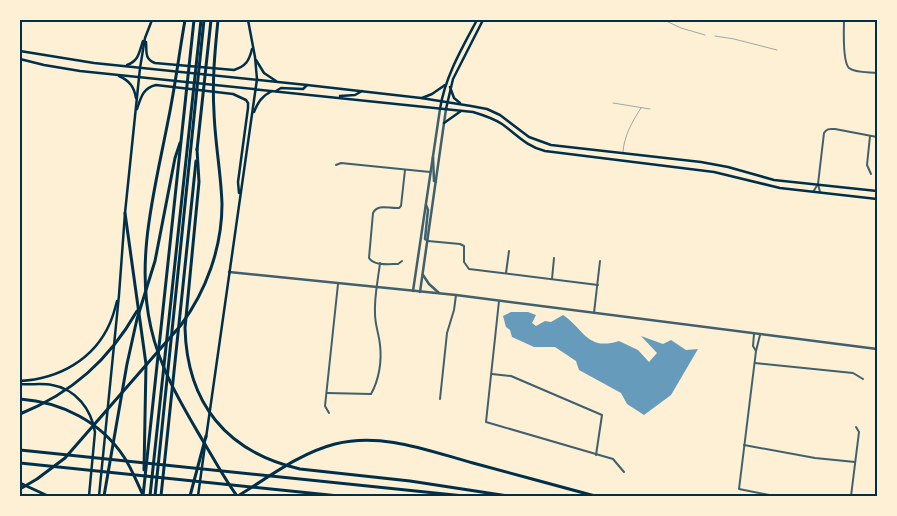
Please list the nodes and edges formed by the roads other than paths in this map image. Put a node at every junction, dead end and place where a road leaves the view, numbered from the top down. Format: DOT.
graph roads {
  1 [pos="152,20"];
  2 [pos="185,20"];
  3 [pos="194,20"];
  4 [pos="202,20"];
  5 [pos="211,20"];
  6 [pos="218,20"];
  7 [pos="248,20"];
  8 [pos="476,20"];
  9 [pos="482,20"];
  10 [pos="664,20"];
  11 [pos="844,20"];
  12 [pos="705,35"];
  13 [pos="715,36"];
  14 [pos="145,38"];
  15 [pos="253,46"];
  16 [pos="777,50"];
  17 [pos="20,51"];
  18 [pos="255,57"];
  19 [pos="20,59"];
  20 [pos="124,66"];
  21 [pos="140,68"];
  22 [pos="877,73"];
  23 [pos="111,74"];
  24 [pos="139,77"];
  25 [pos="257,79"];
  26 [pos="277,82"];
  27 [pos="446,84"];
  28 [pos="307,85"];
  29 [pos="450,87"];
  30 [pos="256,89"];
  31 [pos="274,91"];
  32 [pos="362,91"];
  33 [pos="306,94"];
  34 [pos="336,97"];
  35 [pos="421,98"];
  36 [pos="361,100"];
  37 [pos="442,101"];
  38 [pos="447,102"];
  39 [pos="137,103"];
  40 [pos="613,103"];
  41 [pos="461,104"];
  42 [pos="641,108"];
  43 [pos="440,109"];
  44 [pos="446,109"];
  45 [pos="650,109"];
  46 [pos="462,111"];
  47 [pos="135,115"];
  48 [pos="252,116"];
  49 [pos="444,122"];
  50 [pos="182,135"];
  51 [pos="870,136"];
  52 [pos="877,137"];
  53 [pos="562,146"];
  54 [pos="197,149"];
  55 [pos="562,153"];
  56 [pos="623,154"];
  57 [pos="433,156"];
  58 [pos="623,160"];
  59 [pos="336,165"];
  60 [pos="404,170"];
  61 [pos="431,172"];
  62 [pos="870,174"];
  63 [pos="436,182"];
  64 [pos="818,184"];
  65 [pos="877,191"];
  66 [pos="813,192"];
  67 [pos="820,193"];
  68 [pos="240,197"];
  69 [pos="877,199"];
  70 [pos="426,204"];
  71 [pos="20,207"];
  72 [pos="20,213"];
  73 [pos="125,213"];
  74 [pos="428,241"];
  75 [pos="509,251"];
  76 [pos="554,258"];
  77 [pos="402,261"];
  78 [pos="600,261"];
  79 [pos="380,263"];
  80 [pos="229,272"];
  81 [pos="506,273"];
  82 [pos="423,275"];
  83 [pos="552,279"];
  84 [pos="338,284"];
  85 [pos="598,285"];
  86 [pos="377,288"];
  87 [pos="413,291"];
  88 [pos="420,292"];
  89 [pos="440,294"];
  90 [pos="119,295"];
  91 [pos="456,295"];
  92 [pos="499,301"];
  93 [pos="142,303"];
  94 [pos="594,313"];
  95 [pos="754,334"];
  96 [pos="760,335"];
  97 [pos="877,349"];
  98 [pos="756,351"];
  99 [pos="754,363"];
  100 [pos="492,374"];
  101 [pos="863,378"];
  102 [pos="20,383"];
  103 [pos="326,392"];
  104 [pos="20,399"];
  105 [pos="440,399"];
  106 [pos="329,413"];
  107 [pos="20,414"];
  108 [pos="856,427"];
  109 [pos="206,436"];
  110 [pos="744,445"];
  111 [pos="20,450"];
  112 [pos="596,454"];
  113 [pos="855,462"];
  114 [pos="20,463"];
  115 [pos="624,472"];
  116 [pos="20,483"];
  117 [pos="145,483"];
  118 [pos="20,489"];
  119 [pos="48,496"];
  120 [pos="89,496"];
  121 [pos="98,496"];
  122 [pos="104,496"];
  123 [pos="143,496"];
  124 [pos="150,496"];
  125 [pos="154,496"];
  126 [pos="161,496"];
  127 [pos="190,496"];
  128 [pos="198,496"];
  129 [pos="237,496"];
  130 [pos="339,496"];
  131 [pos="464,496"];
  132 [pos="508,496"];
  133 [pos="595,496"];
  134 [pos="774,496"];
  135 [pos="851,496"];
  1 -- 14 [label="main road"];
  2 -- 129 [label="highway"];
  3 -- 50 [label="highway"];
  4 -- 124 [label="highway"];
  4 -- 125 [label="highway"];
  5 -- 54 [label="highway"];
  6 -- 118 [label="highway"];
  7 -- 15 [label="main road"];
  8 -- 27 [label="main road"];
  9 -- 29 [label="main road"];
  10 -- 12 [label="lane"];
  11 -- 22 [label="street"];
  13 -- 16 [label="lane"];
  14 -- 15 [label="main road"];
  14 -- 20 [label="main road"];
  14 -- 21 [label="main road"];
  15 -- 18 [label="main road"];
  17 -- 20 [label="main road"];
  18 -- 25 [label="main road"];
  18 -- 26 [label="main road"];
  19 -- 23 [label="main road"];
  20 -- 21 [label="main road"];
  21 -- 24 [label="main road"];
  21 -- 25 [label="main road"];
  23 -- 24 [label="main road"];
  23 -- 39 [label="main road"];
  24 -- 30 [label="main road"];
  24 -- 39 [label="main road"];
  25 -- 26 [label="main road"];
  25 -- 30 [label="main road"];
  26 -- 28 [label="main road"];
  27 -- 35 [label="main road"];
  27 -- 37 [label="main road"];
  28 -- 31 [label="main road"];
  28 -- 32 [label="main road"];
  28 -- 33 [label="main road"];
  29 -- 38 [label="main road"];
  29 -- 41 [label="main road"];
  30 -- 31 [label="main road"];
  30 -- 48 [label="main road"];
  31 -- 33 [label="main road"];
  31 -- 48 [label="main road"];
  32 -- 34 [label="main road"];
  32 -- 35 [label="main road"];
  32 -- 36 [label="main road"];
  33 -- 34 [label="main road"];
  34 -- 36 [label="main road"];
  35 -- 37 [label="main road"];
  36 -- 43 [label="main road"];
  37 -- 38 [label="main road"];
  37 -- 43 [label="main road"];
  38 -- 41 [label="main road"];
  38 -- 44 [label="main road"];
  39 -- 47 [label="main road"];
  40 -- 42 [label="lane"];
  41 -- 53 [label="main road"];
  42 -- 45 [label="lane"];
  42 -- 56 [label="lane"];
  43 -- 44 [label="main road"];
  43 -- 57 [label="street"];
  44 -- 46 [label="main road"];
  44 -- 49 [label="street"];
  46 -- 49 [label="main road"];
  46 -- 55 [label="main road"];
  47 -- 68 [label="main road"];
  47 -- 73 [label="main road"];
  48 -- 68 [label="main road"];
  49 -- 63 [label="street"];
  50 -- 93 [label="highway"];
  50 -- 117 [label="highway"];
  51 -- 52 [label="street"];
  51 -- 62 [label="street"];
  51 -- 64 [label="street"];
  53 -- 55 [label="main road"];
  53 -- 56 [label="main road"];
  54 -- 126 [label="highway"];
  54 -- 132 [label="highway"];
  55 -- 58 [label="main road"];
  56 -- 58 [label="main road"];
  56 -- 64 [label="main road"];
  57 -- 61 [label="street"];
  57 -- 63 [label="street"];
  58 -- 66 [label="main road"];
  59 -- 60 [label="street"];
  60 -- 61 [label="street"];
  60 -- 79 [label="street"];
  61 -- 70 [label="street"];
  63 -- 74 [label="street"];
  64 -- 65 [label="main road"];
  64 -- 66 [label="street"];
  64 -- 67 [label="street"];
  66 -- 67 [label="main road"];
  67 -- 69 [label="main road"];
  68 -- 80 [label="main road"];
  70 -- 74 [label="street"];
  70 -- 87 [label="street"];
  71 -- 72 [label="street"];
  73 -- 90 [label="main road"];
  73 -- 117 [label="highway"];
  74 -- 81 [label="street"];
  74 -- 82 [label="street"];
  75 -- 81 [label="street"];
  76 -- 83 [label="street"];
  77 -- 79 [label="street"];
  78 -- 85 [label="street"];
  79 -- 86 [label="street"];
  80 -- 84 [label="street"];
  80 -- 109 [label="main road"];
  81 -- 83 [label="street"];
  82 -- 88 [label="street"];
  82 -- 89 [label="street"];
  83 -- 85 [label="street"];
  84 -- 86 [label="street"];
  84 -- 103 [label="street"];
  85 -- 94 [label="street"];
  86 -- 87 [label="street"];
  86 -- 103 [label="street"];
  87 -- 88 [label="street"];
  88 -- 89 [label="street"];
  89 -- 91 [label="street"];
  90 -- 102 [label="main road"];
  90 -- 121 [label="main road"];
  91 -- 92 [label="street"];
  91 -- 105 [label="street"];
  92 -- 94 [label="street"];
  92 -- 100 [label="street"];
  93 -- 107 [label="highway"];
  93 -- 122 [label="highway"];
  94 -- 95 [label="street"];
  95 -- 96 [label="street"];
  95 -- 98 [label="street"];
  96 -- 97 [label="street"];
  96 -- 98 [label="street"];
  98 -- 99 [label="street"];
  99 -- 101 [label="street"];
  99 -- 110 [label="street"];
  100 -- 112 [label="street"];
  100 -- 112 [label="street"];
  102 -- 120 [label="main road"];
  103 -- 106 [label="street"];
  104 -- 123 [label="highway"];
  108 -- 113 [label="street"];
  109 -- 127 [label="highway"];
  109 -- 128 [label="main road"];
  110 -- 113 [label="street"];
  110 -- 134 [label="street"];
  111 -- 131 [label="highway"];
  112 -- 115 [label="street"];
  113 -- 135 [label="street"];
  114 -- 130 [label="highway"];
  116 -- 119 [label="highway"];
  117 -- 123 [label="highway"];
  129 -- 133 [label="highway"];
}
